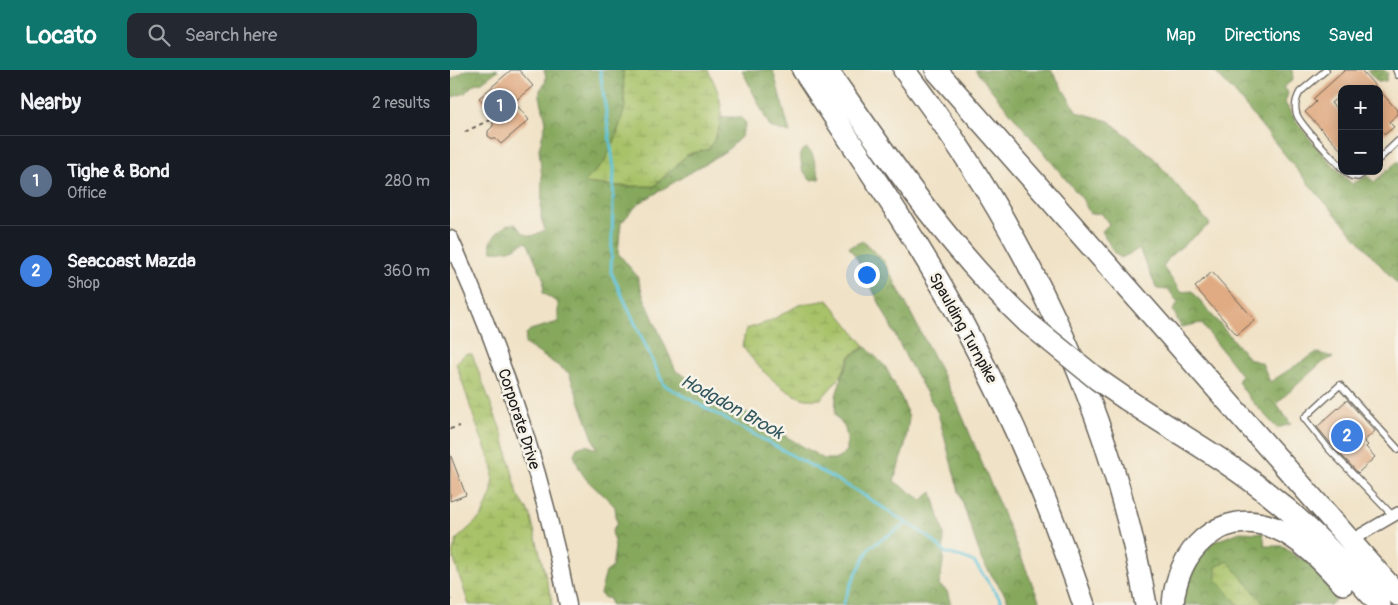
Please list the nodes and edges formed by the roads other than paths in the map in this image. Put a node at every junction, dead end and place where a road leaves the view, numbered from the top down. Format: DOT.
graph roads {
  1 [pos="803,70"];
  2 [pos="827,70"];
  3 [pos="904,70"];
  4 [pos="936,70"];
  5 [pos="952,70"];
  6 [pos="1326,70"];
  7 [pos="1396,70"];
  8 [pos="1398,75"];
  9 [pos="1398,141"];
  10 [pos="1383,155"];
  11 [pos="1338,163"];
  12 [pos="1075,228"];
  13 [pos="450,239"];
  14 [pos="1398,449"];
  15 [pos="1395,515"];
  16 [pos="1350,541"];
  17 [pos="1398,595"];
  18 [pos="568,605"];
  19 [pos="1084,605"];
  20 [pos="1146,605"];
  21 [pos="1173,605"];
  22 [pos="1362,605"];
  23 [pos="1380,605"];
  1 -- 19 [label="highway, Spaulding Turnpike"];
  2 -- 23 [label="highway, bridge"];
  3 -- 20 [label="highway"];
  4 -- 12 [label="highway"];
  5 -- 12 [label="highway"];
  6 -- 11 [label="lane"];
  7 -- 8 [label="lane"];
  9 -- 10 [label="lane"];
  12 -- 16 [label="highway"];
  13 -- 18 [label="street, Corporate Drive"];
  14 -- 15 [label="lane"];
  15 -- 16 [label="street"];
  16 -- 17 [label="highway"];
  21 -- 22 [label="highway"];
}
